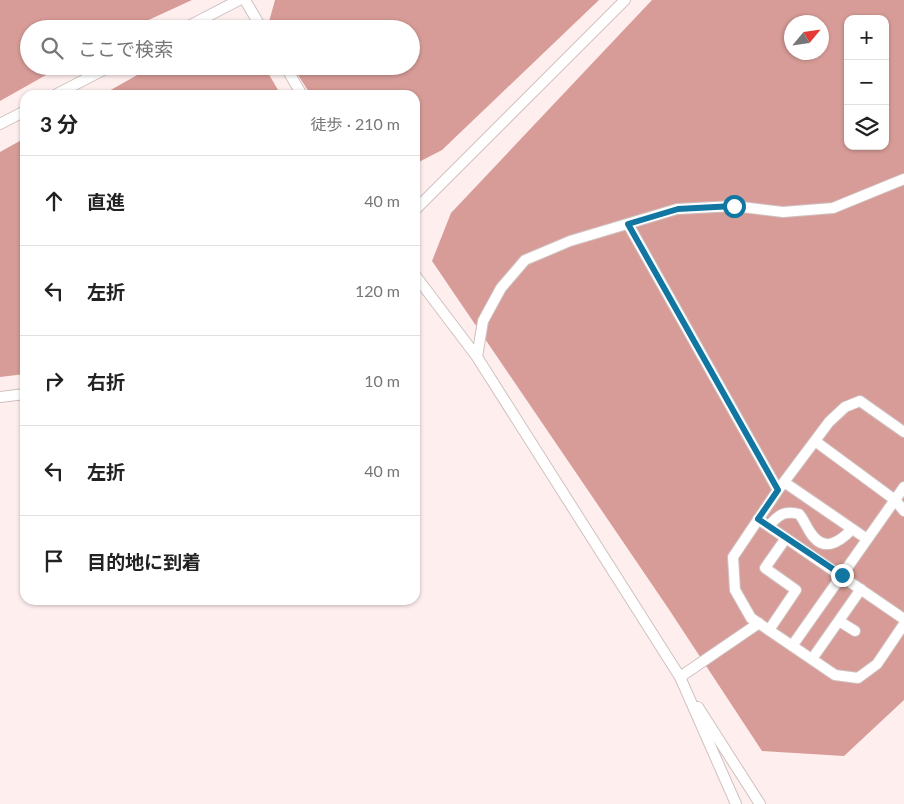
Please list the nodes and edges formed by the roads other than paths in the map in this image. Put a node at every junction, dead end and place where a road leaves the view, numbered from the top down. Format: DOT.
graph roads {
  1 [pos="239,0"];
  2 [pos="245,0"];
  3 [pos="625,0"];
  4 [pos="201,20"];
  5 [pos="257,20"];
  6 [pos="94,75"];
  7 [pos="290,75"];
  8 [pos="65,90"];
  9 [pos="299,90"];
  10 [pos="20,114"];
  11 [pos="0,124"];
  12 [pos="904,179"];
  13 [pos="420,205"];
  14 [pos="628,224"];
  15 [pos="420,282"];
  16 [pos="477,357"];
  17 [pos="20,395"];
  18 [pos="0,397"];
  19 [pos="904,432"];
  20 [pos="815,441"];
  21 [pos="781,486"];
  22 [pos="904,486"];
  23 [pos="895,500"];
  24 [pos="904,511"];
  25 [pos="758,519"];
  26 [pos="769,526"];
  27 [pos="852,529"];
  28 [pos="786,538"];
  29 [pos="867,539"];
  30 [pos="842,575"];
  31 [pos="861,589"];
  32 [pos="904,619"];
  33 [pos="839,620"];
  34 [pos="759,623"];
  35 [pos="904,624"];
  36 [pos="769,630"];
  37 [pos="855,632"];
  38 [pos="792,646"];
  39 [pos="812,660"];
  40 [pos="680,677"];
  41 [pos="736,804"];
  42 [pos="760,804"];
  1 -- 4 [label="lane"];
  2 -- 5 [label="lane"];
  3 -- 13 [label="lane"];
  6 -- 8 [label="lane"];
  7 -- 9 [label="lane"];
  10 -- 11 [label="lane"];
  12 -- 14 [label="lane"];
  14 -- 16 [label="lane"];
  14 -- 21 [label="lane"];
  15 -- 16 [label="lane"];
  16 -- 40 [label="lane"];
  17 -- 18 [label="lane"];
  19 -- 20 [label="lane"];
  20 -- 21 [label="lane"];
  20 -- 23 [label="lane"];
  21 -- 25 [label="lane"];
  21 -- 27 [label="lane"];
  22 -- 23 [label="lane"];
  23 -- 24 [label="lane"];
  23 -- 29 [label="lane"];
  25 -- 26 [label="lane"];
  25 -- 34 [label="lane"];
  26 -- 27 [label="lane"];
  26 -- 28 [label="lane"];
  27 -- 29 [label="lane"];
  28 -- 30 [label="lane"];
  28 -- 36 [label="lane"];
  29 -- 30 [label="lane"];
  30 -- 31 [label="lane"];
  30 -- 38 [label="lane"];
  31 -- 32 [label="lane"];
  31 -- 33 [label="lane"];
  33 -- 37 [label="lane"];
  33 -- 39 [label="lane"];
  34 -- 36 [label="lane"];
  34 -- 40 [label="lane"];
  35 -- 39 [label="lane"];
  36 -- 38 [label="lane"];
  38 -- 39 [label="lane"];
  40 -- 41 [label="lane"];
  40 -- 42 [label="lane"];
}
